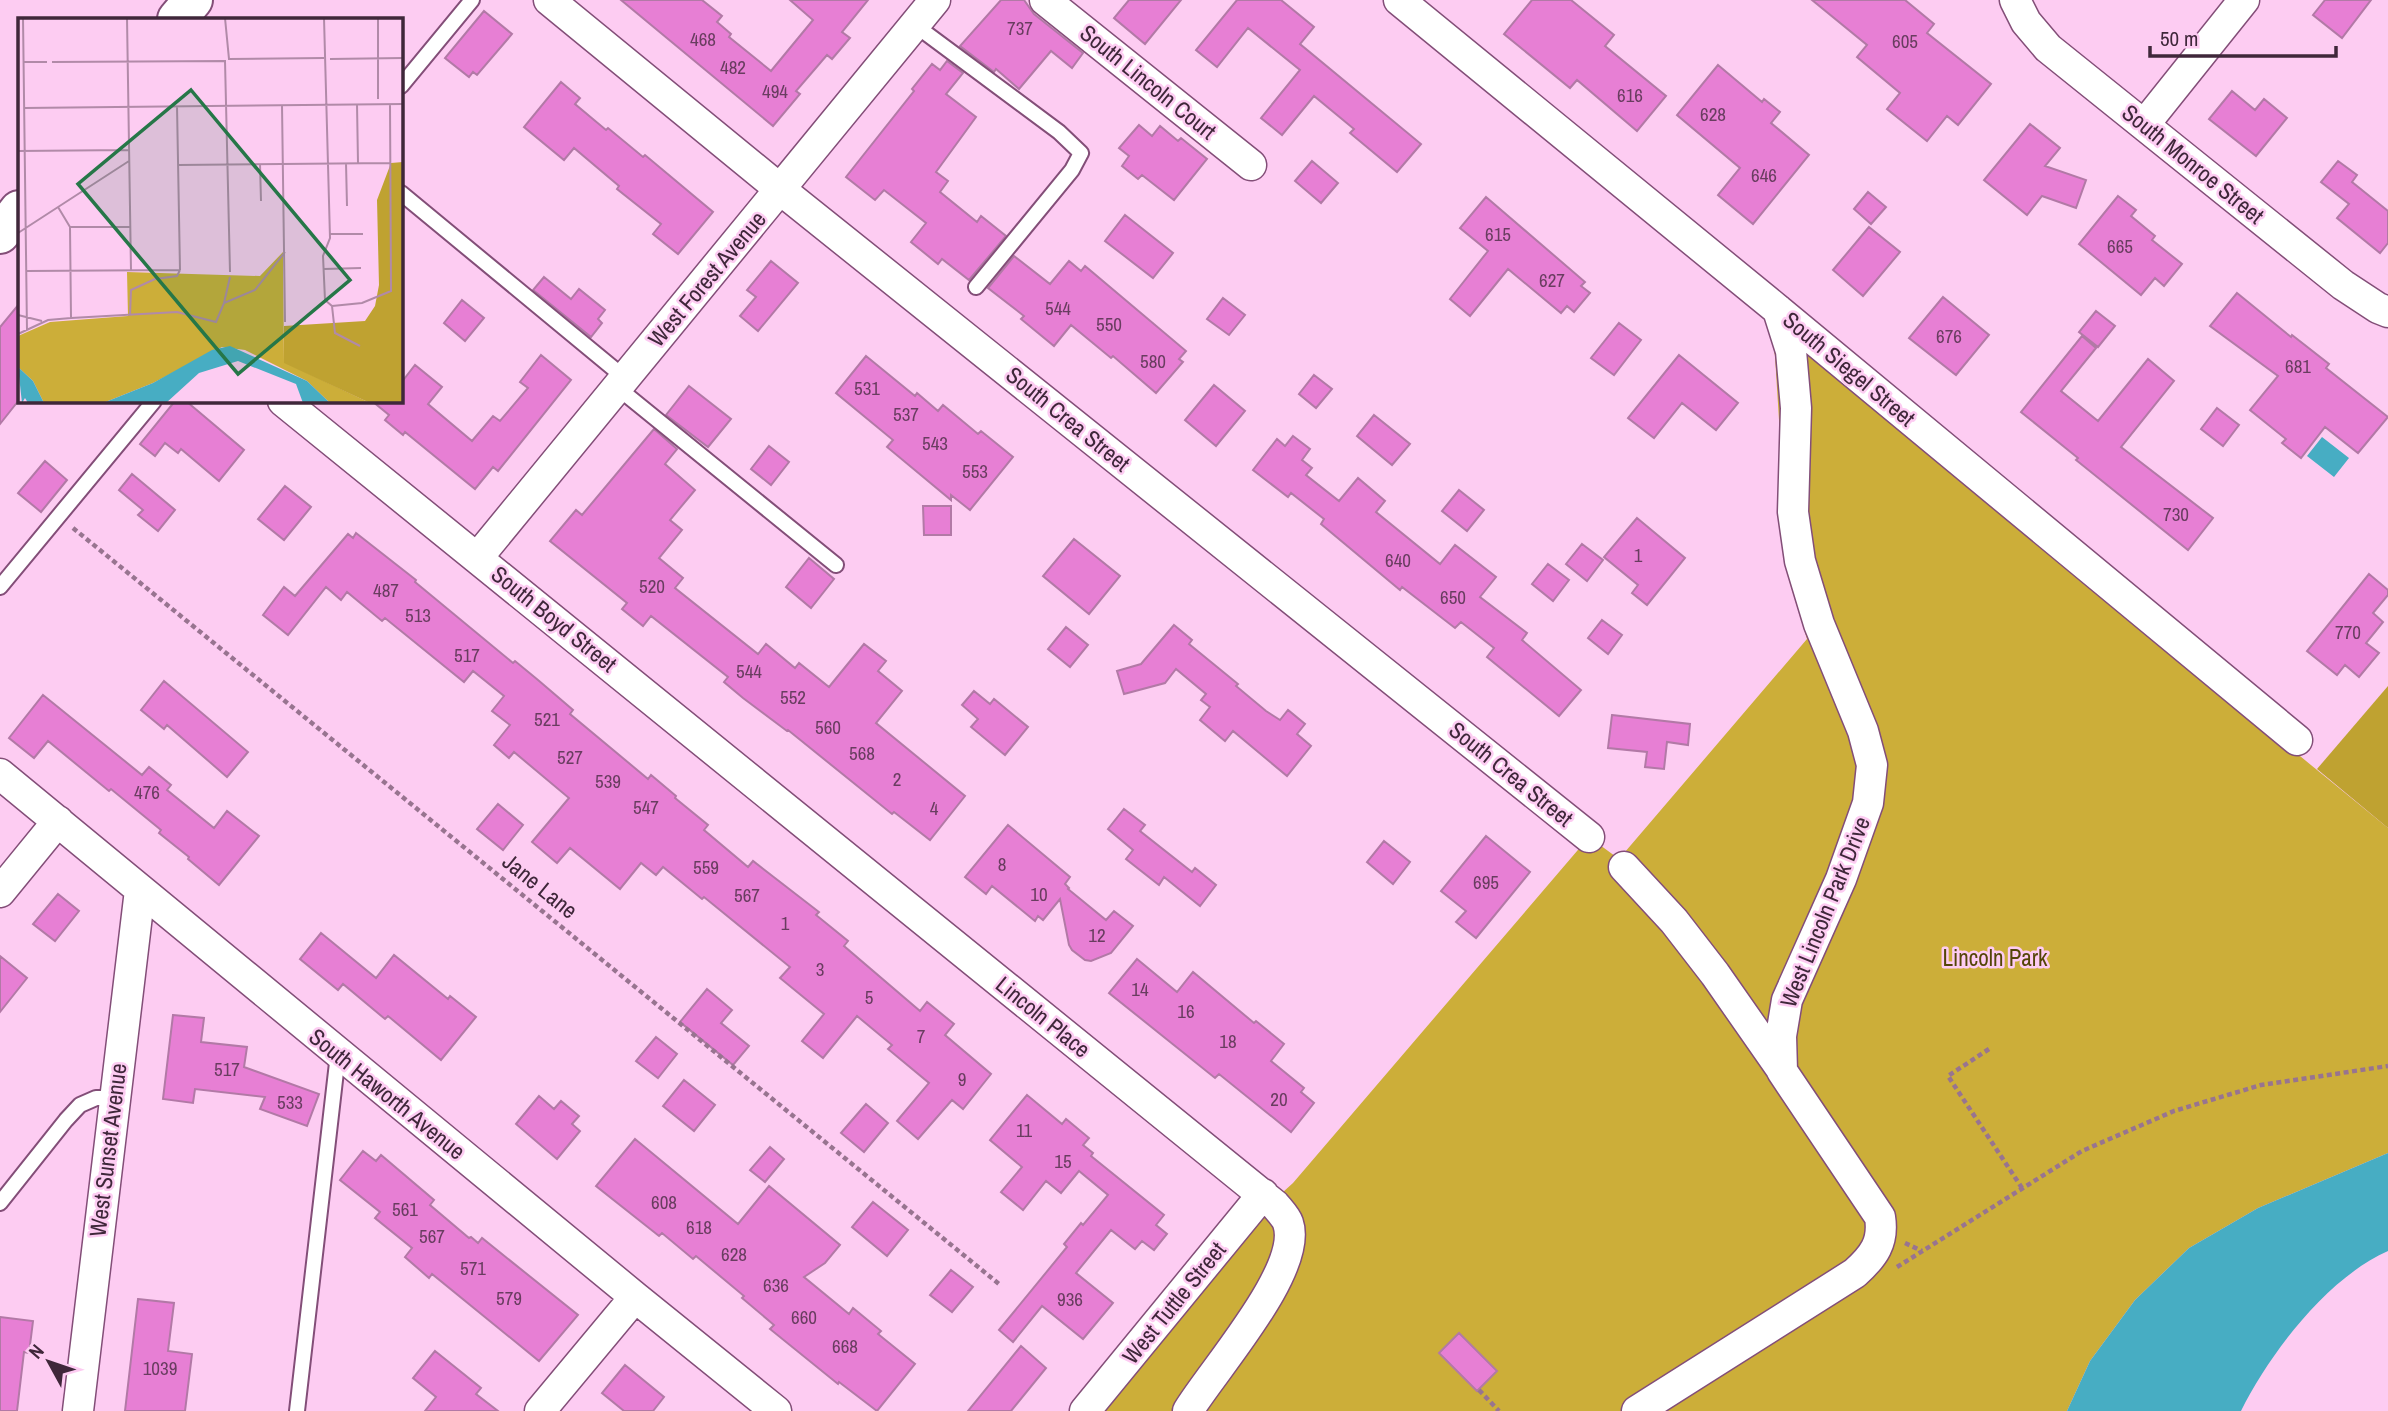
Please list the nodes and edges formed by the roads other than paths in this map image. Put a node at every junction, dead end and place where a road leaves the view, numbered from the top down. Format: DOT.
graph roads {
  1 [pos="193,0"];
  2 [pos="472,0"];
  3 [pos="548,0"];
  4 [pos="935,0"];
  5 [pos="1045,0"];
  6 [pos="1399,0"];
  7 [pos="2015,0"];
  8 [pos="2244,0"];
  9 [pos="178,18"];
  10 [pos="915,25"];
  11 [pos="402,85"];
  12 [pos="2144,125"];
  13 [pos="1251,165"];
  14 [pos="781,190"];
  15 [pos="402,194"];
  16 [pos="18,211"];
  17 [pos="0,234"];
  18 [pos="976,287"];
  19 [pos="1779,310"];
  20 [pos="2388,312"];
  21 [pos="622,383"];
  22 [pos="153,402"];
  23 [pos="284,402"];
  24 [pos="478,557"];
  25 [pos="836,565"];
  26 [pos="0,587"];
  27 [pos="2297,740"];
  28 [pos="0,774"];
  29 [pos="58,821"];
  30 [pos="1589,837"];
  31 [pos="824,840"];
  32 [pos="1624,867"];
  33 [pos="140,890"];
  34 [pos="0,892"];
  35 [pos="338,1054"];
  36 [pos="1782,1071"];
  37 [pos="114,1098"];
  38 [pos="1263,1194"];
  39 [pos="0,1203"];
  40 [pos="635,1297"];
  41 [pos="78,1411"];
  42 [pos="297,1411"];
  43 [pos="540,1411"];
  44 [pos="776,1411"];
  45 [pos="1085,1411"];
  46 [pos="1188,1411"];
  47 [pos="1637,1411"];
  1 -- 9 [label="street"];
  2 -- 11 [label="lane"];
  3 -- 14 [label="street, South Crea Street"];
  4 -- 10 [label="street, West Forest Avenue"];
  5 -- 13 [label="street, South Lincoln Court"];
  6 -- 19 [label="street, South Siegel Street"];
  7 -- 12 [label="street, South Monroe Street"];
  8 -- 12 [label="street"];
  10 -- 14 [label="street, West Forest Avenue"];
  10 -- 18 [label="lane"];
  12 -- 20 [label="street, South Monroe Street"];
  14 -- 21 [label="street, West Forest Avenue"];
  14 -- 30 [label="street, South Crea Street"];
  15 -- 21 [label="lane"];
  16 -- 17 [label="street"];
  19 -- 27 [label="street, South Siegel Street"];
  19 -- 36 [label="street, West Lincoln Park Drive"];
  21 -- 24 [label="street, West Forest Avenue"];
  21 -- 25 [label="lane"];
  22 -- 26 [label="lane"];
  23 -- 24 [label="street, South Boyd Street"];
  24 -- 31 [label="street, South Boyd Street"];
  28 -- 29 [label="street, South Haworth Avenue"];
  29 -- 33 [label="street, South Haworth Avenue"];
  29 -- 34 [label="street"];
  31 -- 38 [label="street, Lincoln Place"];
  32 -- 36 [label="street"];
  33 -- 35 [label="street, South Haworth Avenue"];
  33 -- 37 [label="street, West Sunset Avenue"];
  35 -- 40 [label="street, South Haworth Avenue"];
  35 -- 42 [label="lane"];
  36 -- 47 [label="street"];
  37 -- 39 [label="lane"];
  37 -- 41 [label="street, West Sunset Avenue"];
  38 -- 45 [label="street, West Tuttle Street"];
  38 -- 46 [label="street"];
  40 -- 43 [label="street"];
  40 -- 44 [label="street, South Haworth Avenue"];
}
